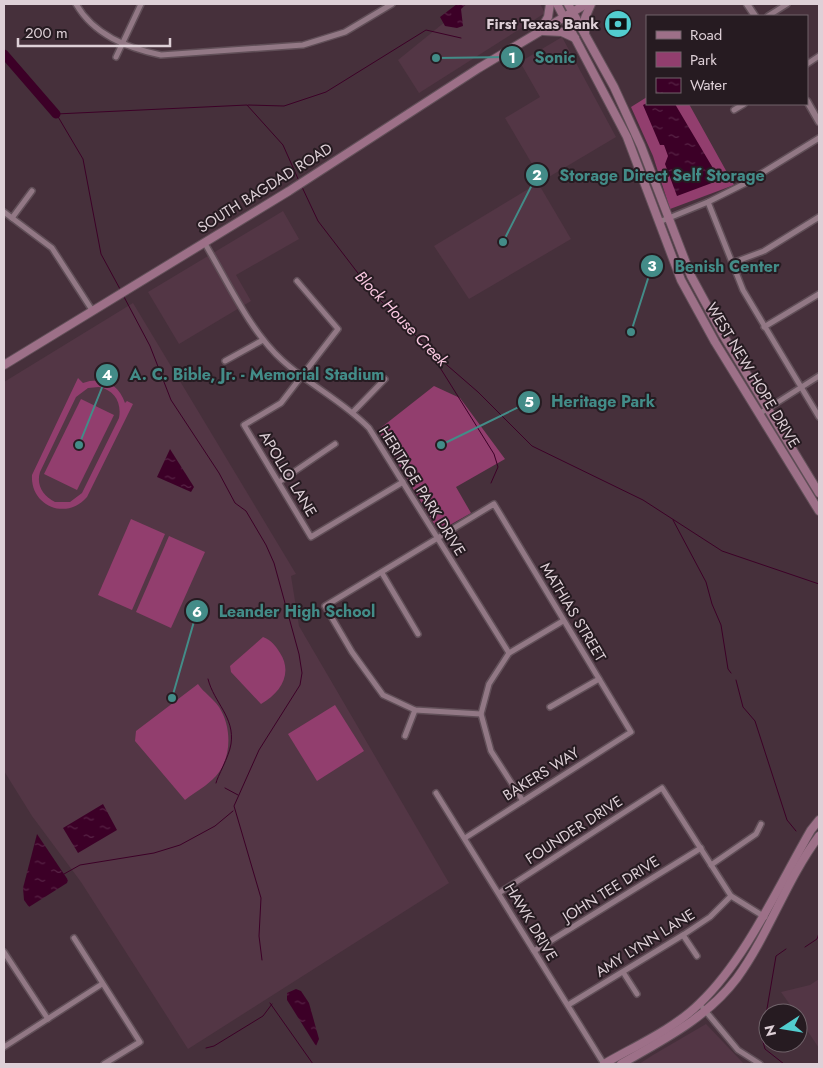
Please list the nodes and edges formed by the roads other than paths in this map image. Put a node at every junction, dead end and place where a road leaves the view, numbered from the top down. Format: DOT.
graph roads {
  1 [pos="76,4"];
  2 [pos="141,4"];
  3 [pos="392,4"];
  4 [pos="550,4"];
  5 [pos="557,4"];
  6 [pos="568,4"];
  7 [pos="586,4"];
  8 [pos="591,4"];
  9 [pos="747,4"];
  10 [pos="787,4"];
  11 [pos="573,12"];
  12 [pos="754,15"];
  13 [pos="770,15"];
  14 [pos="564,17"];
  15 [pos="539,33"];
  16 [pos="585,35"];
  17 [pos="575,38"];
  18 [pos="123,44"];
  19 [pos="819,56"];
  20 [pos="116,57"];
  21 [pos="808,63"];
  22 [pos="808,103"];
  23 [pos="742,105"];
  24 [pos="734,110"];
  25 [pos="819,122"];
  26 [pos="819,138"];
  27 [pos="32,191"];
  28 [pos="708,202"];
  29 [pos="4,212"];
  30 [pos="819,217"];
  31 [pos="12,218"];
  32 [pos="668,218"];
  33 [pos="659,222"];
  34 [pos="204,242"];
  35 [pos="732,263"];
  36 [pos="296,281"];
  37 [pos="819,294"];
  38 [pos="92,310"];
  39 [pos="764,327"];
  40 [pos="262,340"];
  41 [pos="225,361"];
  42 [pos="4,365"];
  43 [pos="302,376"];
  44 [pos="819,376"];
  45 [pos="385,379"];
  46 [pos="801,387"];
  47 [pos="767,408"];
  48 [pos="353,412"];
  49 [pos="759,414"];
  50 [pos="819,417"];
  51 [pos="335,444"];
  52 [pos="279,482"];
  53 [pos="403,482"];
  54 [pos="819,493"];
  55 [pos="819,511"];
  56 [pos="437,539"];
  57 [pos="382,573"];
  58 [pos="563,622"];
  59 [pos="418,634"];
  60 [pos="509,652"];
  61 [pos="599,679"];
  62 [pos="550,707"];
  63 [pos="415,710"];
  64 [pos="480,714"];
  65 [pos="631,732"];
  66 [pos="405,736"];
  67 [pos="436,793"];
  68 [pos="523,801"];
  69 [pos="819,820"];
  70 [pos="761,824"];
  71 [pos="819,836"];
  72 [pos="464,838"];
  73 [pos="701,848"];
  74 [pos="711,865"];
  75 [pos="499,893"];
  76 [pos="731,896"];
  77 [pos="762,915"];
  78 [pos="771,921"];
  79 [pos="683,935"];
  80 [pos="74,938"];
  81 [pos="534,950"];
  82 [pos="4,954"];
  83 [pos="697,956"];
  84 [pos="623,972"];
  85 [pos="102,984"];
  86 [pos="637,994"];
  87 [pos="699,1004"];
  88 [pos="568,1005"];
  89 [pos="706,1012"];
  90 [pos="48,1019"];
  91 [pos="4,1047"];
  92 [pos="104,1064"];
  93 [pos="604,1064"];
  94 [pos="621,1064"];
  95 [pos="760,1064"];
  1 -- 18 [label="street"];
  2 -- 18 [label="street"];
  3 -- 18 [label="street"];
  4 -- 15 [label="main road"];
  5 -- 14 [label="main road, WEST NEW HOPE DRIVE"];
  6 -- 11 [label="main road, WEST NEW HOPE DRIVE"];
  7 -- 11 [label="main road, SOUTH BAGDAD ROAD"];
  8 -- 16 [label="main road"];
  9 -- 12 [label="street"];
  10 -- 13 [label="street"];
  11 -- 14 [label="main road, SOUTH BAGDAD ROAD"];
  11 -- 16 [label="main road, WEST NEW HOPE DRIVE"];
  14 -- 15 [label="main road, SOUTH BAGDAD ROAD"];
  14 -- 17 [label="main road, WEST NEW HOPE DRIVE"];
  15 -- 17 [label="main road"];
  15 -- 34 [label="main road, SOUTH BAGDAD ROAD"];
  16 -- 32 [label="main road, WEST NEW HOPE DRIVE"];
  17 -- 33 [label="main road, WEST NEW HOPE DRIVE"];
  18 -- 20 [label="street"];
  19 -- 21 [label="street"];
  22 -- 25 [label="street"];
  23 -- 24 [label="street"];
  26 -- 28 [label="street"];
  27 -- 31 [label="street"];
  28 -- 32 [label="street"];
  28 -- 35 [label="street"];
  29 -- 31 [label="street"];
  30 -- 35 [label="street"];
  31 -- 38 [label="street"];
  32 -- 33 [label="street"];
  32 -- 47 [label="main road, WEST NEW HOPE DRIVE"];
  33 -- 49 [label="main road, WEST NEW HOPE DRIVE"];
  34 -- 38 [label="main road, SOUTH BAGDAD ROAD"];
  34 -- 40 [label="street, HERITAGE PARK DRIVE"];
  35 -- 39 [label="street"];
  36 -- 43 [label="street"];
  37 -- 39 [label="street"];
  38 -- 42 [label="main road, SOUTH BAGDAD ROAD"];
  39 -- 46 [label="street"];
  40 -- 41 [label="street"];
  40 -- 43 [label="street, HERITAGE PARK DRIVE"];
  43 -- 48 [label="street, HERITAGE PARK DRIVE"];
  43 -- 52 [label="street, APOLLO LANE"];
  44 -- 46 [label="street"];
  45 -- 48 [label="street"];
  46 -- 47 [label="street"];
  46 -- 50 [label="street"];
  47 -- 49 [label="street"];
  47 -- 54 [label="main road, WEST NEW HOPE DRIVE"];
  48 -- 53 [label="street, HERITAGE PARK DRIVE"];
  49 -- 55 [label="main road, WEST NEW HOPE DRIVE"];
  51 -- 52 [label="street"];
  52 -- 53 [label="street, APOLLO LANE"];
  53 -- 56 [label="street, HERITAGE PARK DRIVE"];
  56 -- 57 [label="street"];
  56 -- 58 [label="street, MATHIAS STREET"];
  56 -- 60 [label="street, HERITAGE PARK DRIVE"];
  57 -- 59 [label="street"];
  57 -- 63 [label="street"];
  58 -- 60 [label="street"];
  58 -- 61 [label="street, MATHIAS STREET"];
  60 -- 64 [label="street"];
  61 -- 62 [label="street"];
  61 -- 65 [label="street, MATHIAS STREET"];
  63 -- 64 [label="street"];
  63 -- 66 [label="street"];
  64 -- 68 [label="street"];
  65 -- 68 [label="street, BAKERS WAY"];
  67 -- 72 [label="street, HAWK DRIVE"];
  68 -- 72 [label="street, BAKERS WAY"];
  69 -- 77 [label="main road"];
  70 -- 74 [label="street"];
  71 -- 78 [label="main road"];
  72 -- 75 [label="street, HAWK DRIVE"];
  73 -- 74 [label="street"];
  73 -- 75 [label="street, FOUNDER DRIVE"];
  73 -- 81 [label="street, JOHN TEE DRIVE"];
  74 -- 76 [label="street"];
  75 -- 81 [label="street, HAWK DRIVE"];
  76 -- 77 [label="street"];
  76 -- 79 [label="street, AMY LYNN LANE"];
  77 -- 78 [label="street"];
  77 -- 87 [label="main road"];
  78 -- 89 [label="main road"];
  79 -- 83 [label="street"];
  79 -- 84 [label="street, AMY LYNN LANE"];
  80 -- 85 [label="street"];
  81 -- 88 [label="street, HAWK DRIVE"];
  82 -- 90 [label="street"];
  84 -- 86 [label="street"];
  84 -- 88 [label="street, AMY LYNN LANE"];
  85 -- 90 [label="street"];
  85 -- 92 [label="street"];
  87 -- 89 [label="street"];
  87 -- 93 [label="main road"];
  88 -- 93 [label="street, HAWK DRIVE"];
  89 -- 94 [label="main road"];
  89 -- 95 [label="street"];
  90 -- 91 [label="street"];
}
